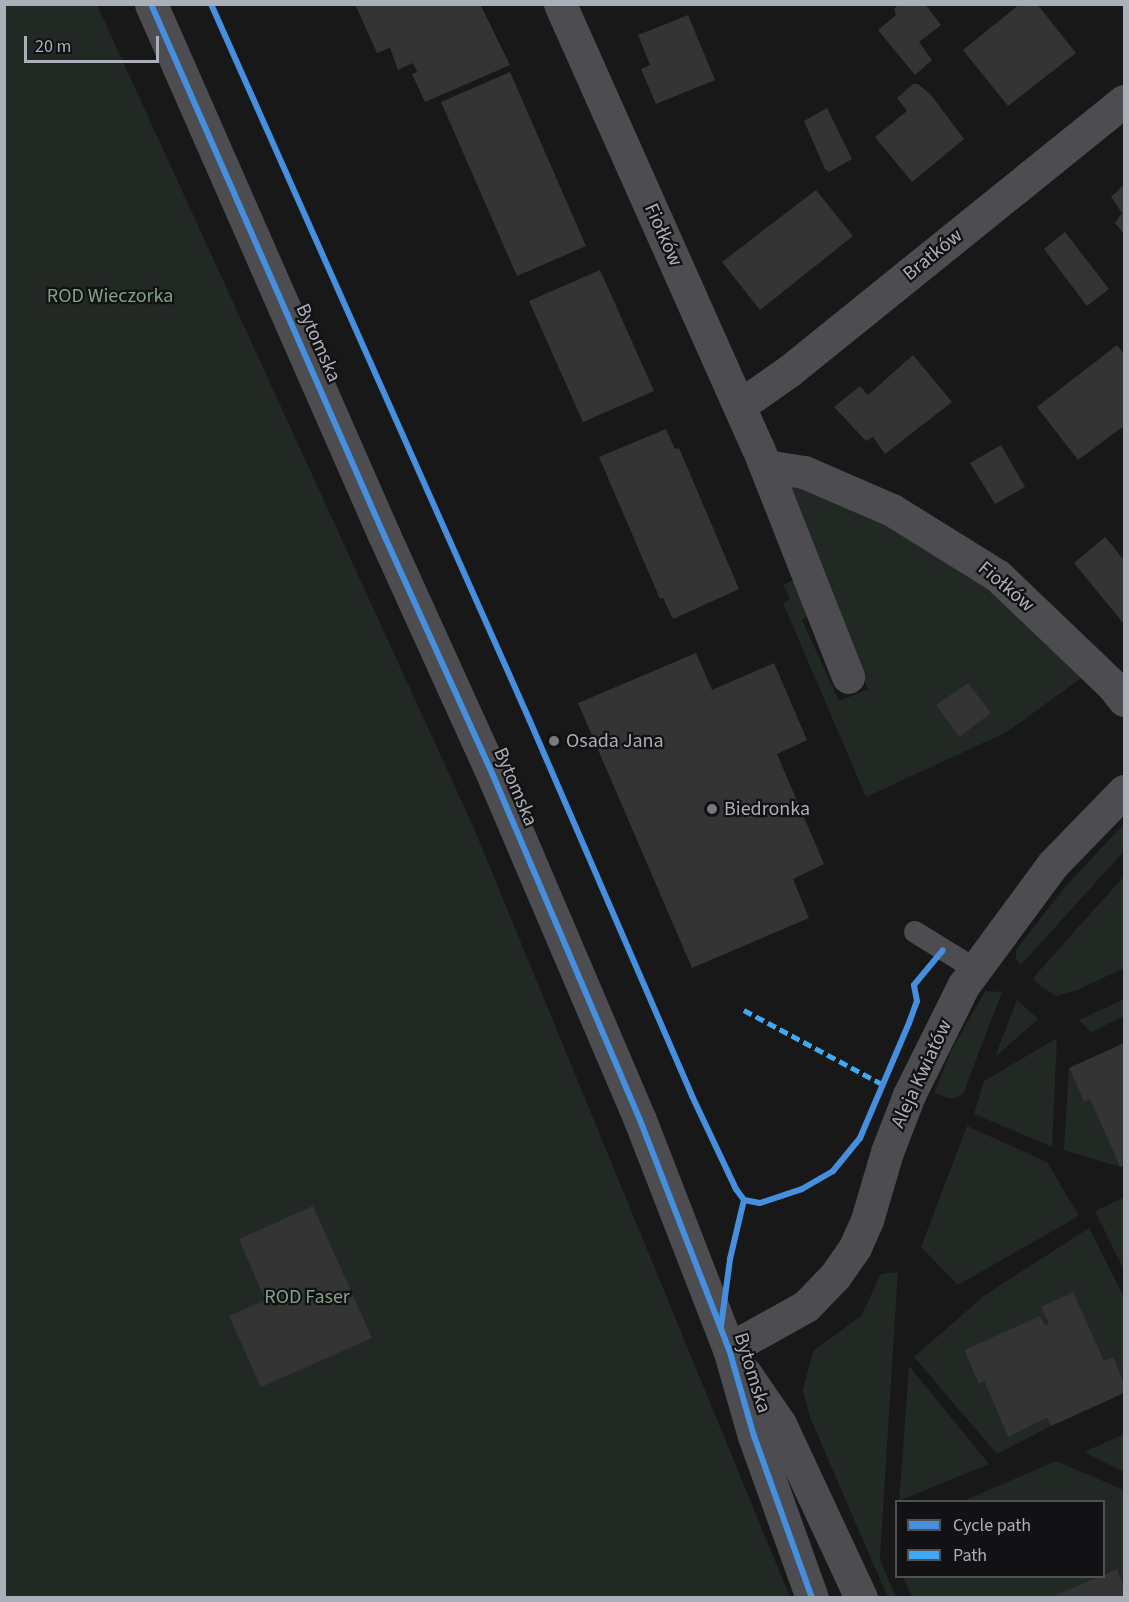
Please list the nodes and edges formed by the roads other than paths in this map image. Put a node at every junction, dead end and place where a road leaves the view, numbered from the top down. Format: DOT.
graph roads {
  1 [pos="151,4"];
  2 [pos="560,4"];
  3 [pos="1125,101"];
  4 [pos="739,406"];
  5 [pos="766,466"];
  6 [pos="848,677"];
  7 [pos="1125,700"];
  8 [pos="1125,791"];
  9 [pos="915,932"];
  10 [pos="975,969"];
  11 [pos="729,1349"];
  12 [pos="812,1598"];
  13 [pos="861,1598"];
  1 -- 11 [label="street, Bytomska"];
  2 -- 4 [label="street, Fiołków"];
  3 -- 4 [label="street, Bratków"];
  4 -- 5 [label="street, Fiołków"];
  5 -- 6 [label="street, Fiołków"];
  5 -- 7 [label="street, Fiołków"];
  8 -- 10 [label="street, Aleja Kwiatów"];
  9 -- 10 [label="lane"];
  10 -- 11 [label="street, Aleja Kwiatów"];
  11 -- 12 [label="street, Bytomska"];
  11 -- 13 [label="street, Bytomska"];
}
